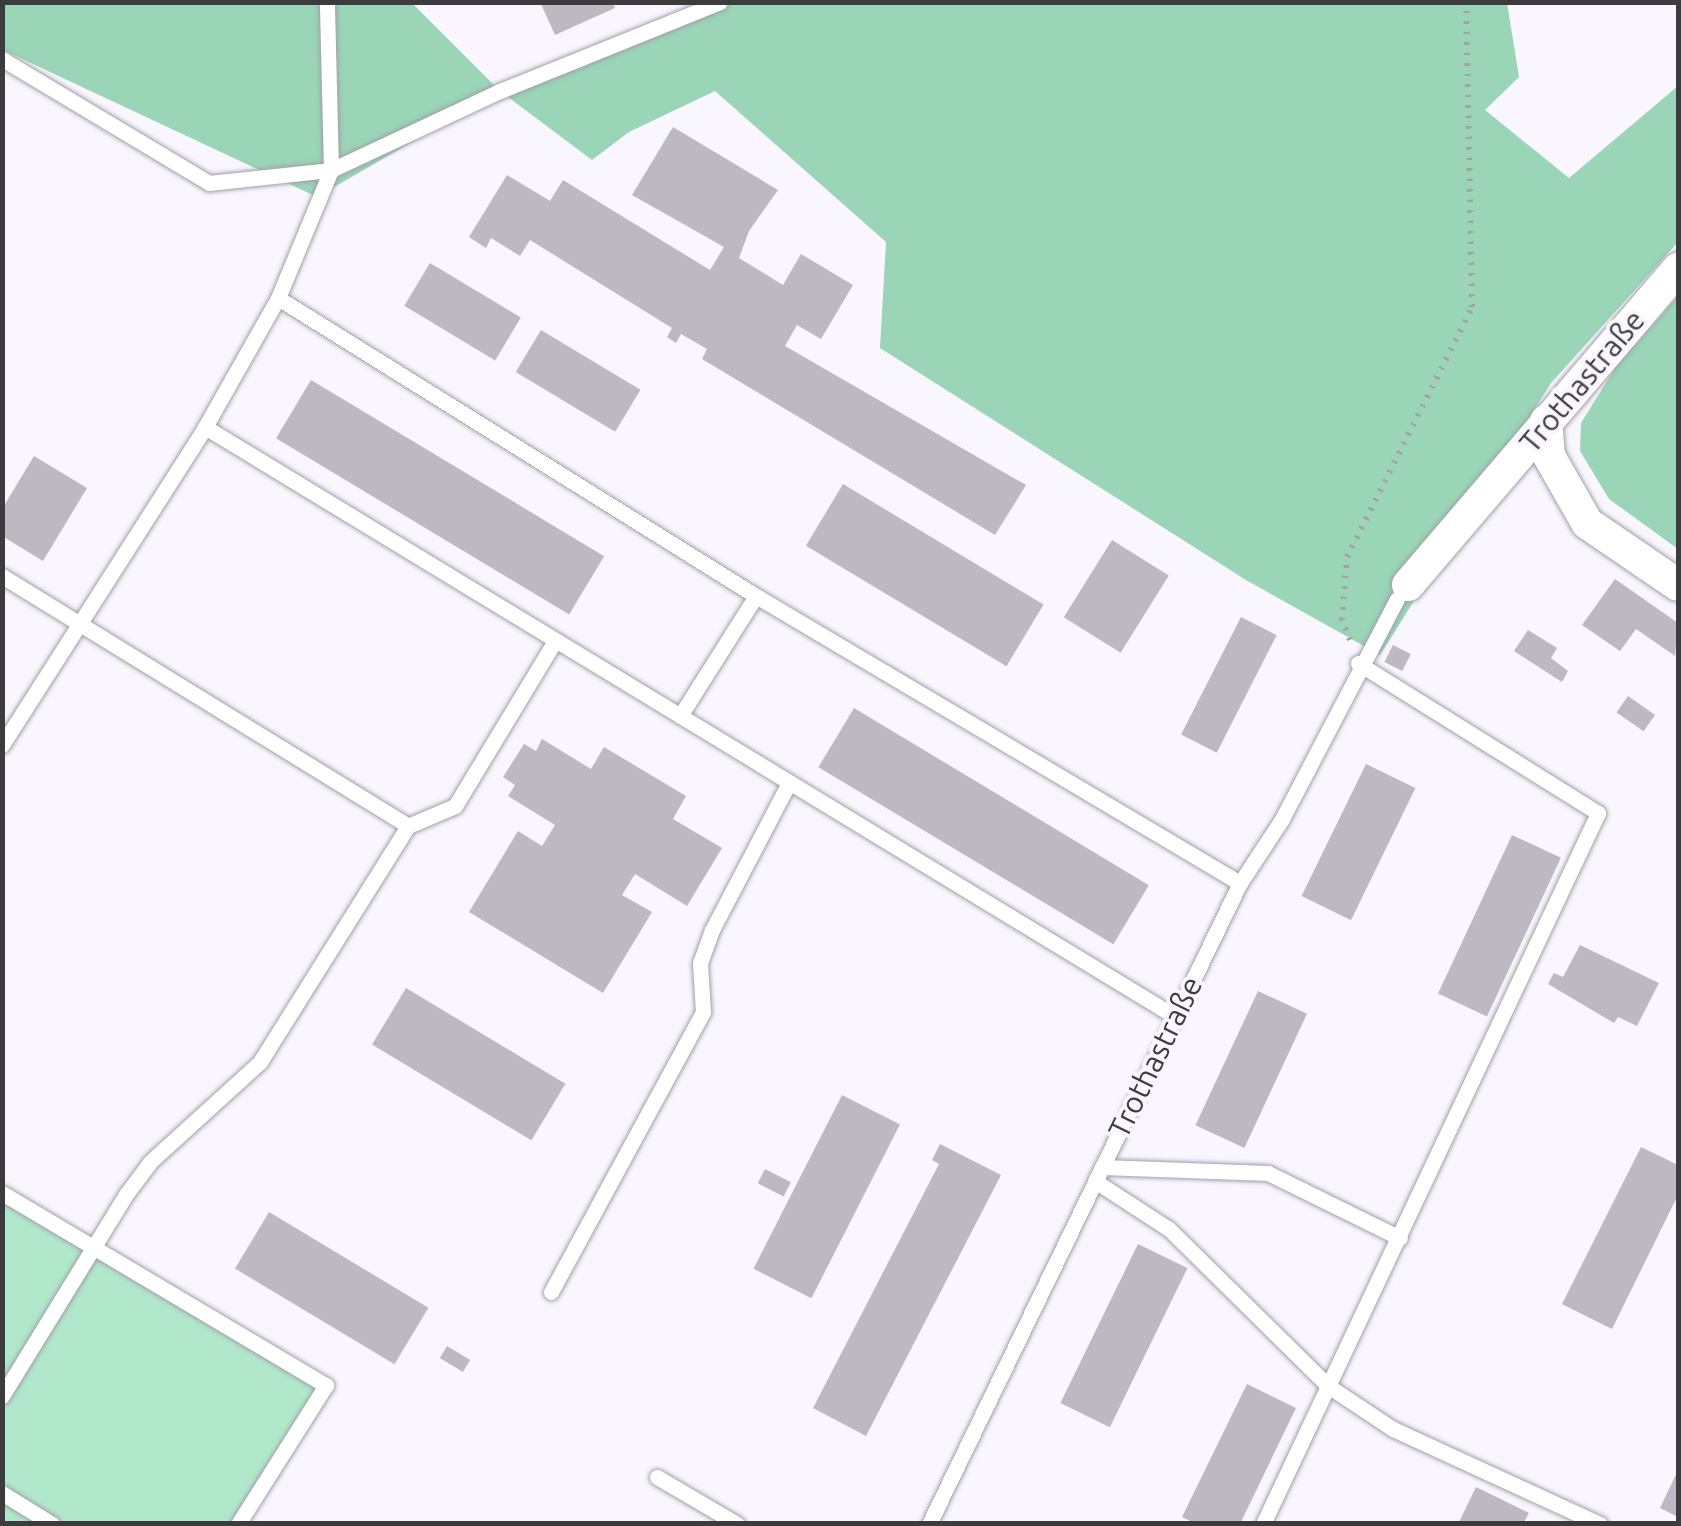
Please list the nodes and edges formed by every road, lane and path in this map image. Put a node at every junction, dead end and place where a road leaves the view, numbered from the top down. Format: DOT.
graph roads {
  1 [pos="327,2"];
  2 [pos="720,2"];
  3 [pos="1466,2"];
  4 [pos="2,58"];
  5 [pos="332,170"];
  6 [pos="1678,269"];
  7 [pos="278,298"];
  8 [pos="1546,421"];
  9 [pos="205,427"];
  10 [pos="2,576"];
  11 [pos="1678,585"];
  12 [pos="1402,592"];
  13 [pos="756,596"];
  14 [pos="76,627"];
  15 [pos="555,641"];
  16 [pos="1358,662"];
  17 [pos="680,716"];
  18 [pos="2,745"];
  19 [pos="789,783"];
  20 [pos="408,826"];
  21 [pos="1240,883"];
  22 [pos="1174,1016"];
  23 [pos="1099,1174"];
  24 [pos="2,1193"];
  25 [pos="1400,1238"];
  26 [pos="93,1247"];
  27 [pos="551,1292"];
  28 [pos="1328,1386"];
  29 [pos="2,1396"];
  30 [pos="657,1477"];
  31 [pos="2,1493"];
  32 [pos="52,1524"];
  33 [pos="238,1524"];
  34 [pos="737,1524"];
  35 [pos="928,1524"];
  36 [pos="1263,1524"];
  37 [pos="1600,1524"];
  1 -- 5 [label="lane"];
  2 -- 5 [label="lane"];
  3 -- 16 [label="path"];
  4 -- 5 [label="lane"];
  5 -- 7 [label="lane"];
  6 -- 8 [label="street, Trothastraße"];
  7 -- 9 [label="lane"];
  7 -- 13 [label="lane"];
  8 -- 11 [label="street"];
  8 -- 12 [label="street, Trothastraße"];
  9 -- 14 [label="lane"];
  9 -- 15 [label="lane"];
  10 -- 14 [label="lane"];
  12 -- 16 [label="lane, Trothastraße"];
  13 -- 17 [label="lane"];
  13 -- 21 [label="lane"];
  14 -- 18 [label="lane"];
  14 -- 20 [label="lane"];
  15 -- 17 [label="lane"];
  15 -- 20 [label="lane"];
  16 -- 21 [label="lane, Trothastraße"];
  16 -- 25 [label="lane"];
  17 -- 19 [label="lane"];
  19 -- 22 [label="lane"];
  19 -- 27 [label="lane"];
  20 -- 26 [label="lane"];
  21 -- 22 [label="lane, Trothastraße"];
  22 -- 23 [label="lane, Trothastraße"];
  23 -- 25 [label="lane"];
  23 -- 28 [label="lane"];
  23 -- 35 [label="lane, Trothastraße"];
  24 -- 26 [label="lane"];
  25 -- 28 [label="lane"];
  26 -- 29 [label="lane"];
  26 -- 33 [label="lane"];
  28 -- 36 [label="lane"];
  28 -- 37 [label="lane"];
  30 -- 34 [label="lane"];
  31 -- 32 [label="lane"];
}
